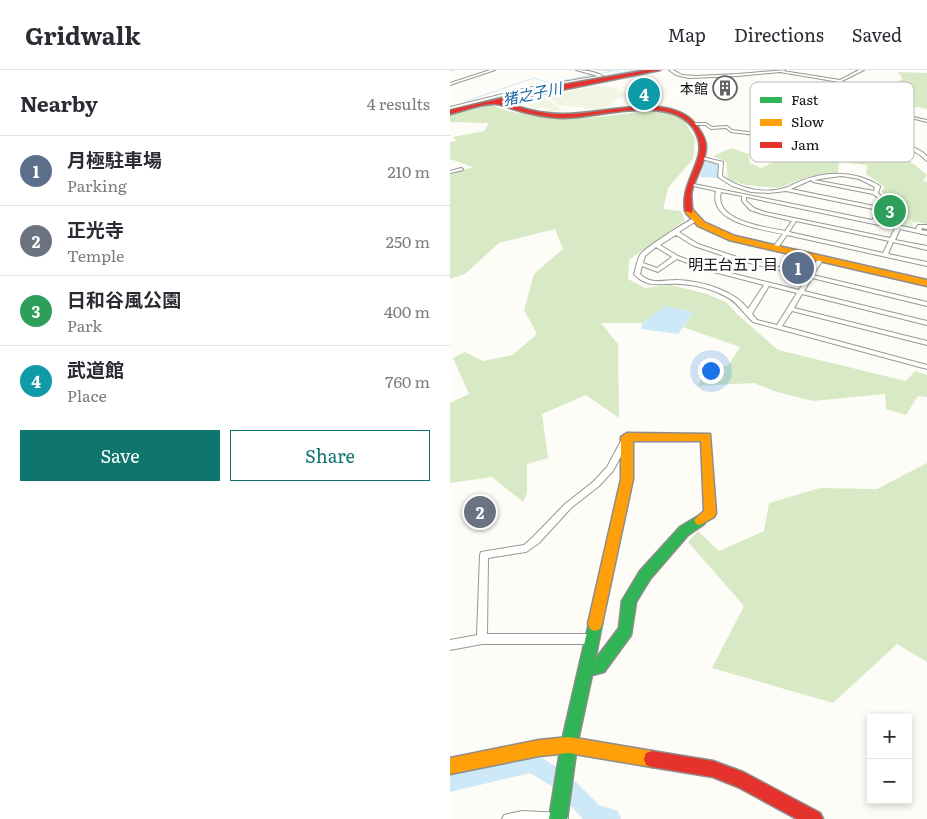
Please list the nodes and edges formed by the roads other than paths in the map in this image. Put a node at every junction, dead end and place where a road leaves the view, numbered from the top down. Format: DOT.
graph roads {
  1 [pos="493,70"];
  2 [pos="578,70"];
  3 [pos="657,70"];
  4 [pos="661,70"];
  5 [pos="671,70"];
  6 [pos="862,70"];
  7 [pos="783,71"];
  8 [pos="602,76"];
  9 [pos="840,80"];
  10 [pos="450,84"];
  11 [pos="496,102"];
  12 [pos="470,105"];
  13 [pos="450,110"];
  14 [pos="914,117"];
  15 [pos="927,121"];
  16 [pos="695,124"];
  17 [pos="750,133"];
  18 [pos="914,150"];
  19 [pos="701,156"];
  20 [pos="927,160"];
  21 [pos="461,169"];
  22 [pos="855,170"];
  23 [pos="450,172"];
  24 [pos="852,176"];
  25 [pos="809,180"];
  26 [pos="691,184"];
  27 [pos="785,189"];
  28 [pos="719,190"];
  29 [pos="875,193"];
  30 [pos="744,195"];
  31 [pos="881,209"];
  32 [pos="696,219"];
  33 [pos="795,220"];
  34 [pos="874,222"];
  35 [pos="927,226"];
  36 [pos="898,227"];
  37 [pos="918,231"];
  38 [pos="675,232"];
  39 [pos="787,233"];
  40 [pos="927,233"];
  41 [pos="892,240"];
  42 [pos="656,245"];
  43 [pos="775,248"];
  44 [pos="927,248"];
  45 [pos="884,255"];
  46 [pos="676,257"];
  47 [pos="822,258"];
  48 [pos="640,264"];
  49 [pos="927,264"];
  50 [pos="811,275"];
  51 [pos="927,283"];
  52 [pos="768,284"];
  53 [pos="801,291"];
  54 [pos="927,304"];
  55 [pos="790,308"];
  56 [pos="749,314"];
  57 [pos="927,323"];
  58 [pos="779,327"];
  59 [pos="927,343"];
  60 [pos="927,367"];
  61 [pos="627,437"];
  62 [pos="482,639"];
  63 [pos="591,639"];
  64 [pos="450,645"];
  65 [pos="585,669"];
  66 [pos="569,745"];
  67 [pos="450,766"];
  68 [pos="508,819"];
  69 [pos="558,819"];
  70 [pos="562,819"];
  71 [pos="814,819"];
  1 -- 10 [label="street"];
  2 -- 8 [label="street"];
  3 -- 4 [label="street"];
  3 -- 8 [label="street"];
  5 -- 7 [label="street"];
  6 -- 9 [label="street"];
  7 -- 9 [label="street"];
  8 -- 11 [label="street"];
  8 -- 12 [label="street"];
  11 -- 12 [label="street"];
  11 -- 16 [label="street"];
  12 -- 13 [label="street"];
  14 -- 15 [label="street"];
  16 -- 17 [label="street"];
  16 -- 19 [label="street"];
  18 -- 20 [label="street"];
  19 -- 26 [label="street"];
  19 -- 27 [label="street"];
  21 -- 23 [label="street"];
  22 -- 24 [label="street"];
  24 -- 25 [label="street"];
  24 -- 29 [label="street"];
  25 -- 27 [label="street"];
  25 -- 29 [label="street"];
  26 -- 28 [label="street"];
  26 -- 32 [label="street"];
  27 -- 31 [label="street"];
  28 -- 30 [label="street"];
  28 -- 39 [label="street"];
  29 -- 31 [label="street"];
  30 -- 33 [label="street"];
  30 -- 34 [label="street"];
  31 -- 34 [label="street"];
  32 -- 38 [label="street"];
  32 -- 43 [label="street"];
  33 -- 39 [label="street"];
  33 -- 41 [label="street"];
  34 -- 36 [label="street"];
  35 -- 37 [label="street"];
  36 -- 37 [label="street"];
  36 -- 41 [label="street"];
  37 -- 40 [label="street"];
  38 -- 42 [label="street"];
  38 -- 50 [label="street"];
  39 -- 43 [label="street"];
  39 -- 45 [label="street"];
  41 -- 44 [label="street"];
  41 -- 45 [label="street"];
  42 -- 46 [label="street"];
  42 -- 48 [label="street"];
  43 -- 47 [label="street"];
  45 -- 49 [label="street"];
  46 -- 48 [label="street"];
  46 -- 52 [label="street"];
  47 -- 50 [label="street"];
  47 -- 51 [label="street"];
  48 -- 56 [label="street"];
  50 -- 53 [label="street"];
  50 -- 54 [label="street"];
  52 -- 53 [label="street"];
  52 -- 56 [label="street"];
  53 -- 55 [label="street"];
  53 -- 57 [label="street"];
  55 -- 58 [label="street"];
  55 -- 59 [label="street"];
  56 -- 58 [label="street"];
  58 -- 60 [label="street"];
  61 -- 62 [label="street"];
  61 -- 63 [label="street"];
  61 -- 65 [label="street"];
  62 -- 63 [label="street"];
  62 -- 64 [label="street"];
  63 -- 65 [label="street"];
  65 -- 66 [label="street"];
  66 -- 67 [label="street"];
  66 -- 69 [label="street"];
  66 -- 71 [label="street"];
  68 -- 69 [label="street"];
  69 -- 70 [label="street"];
}
